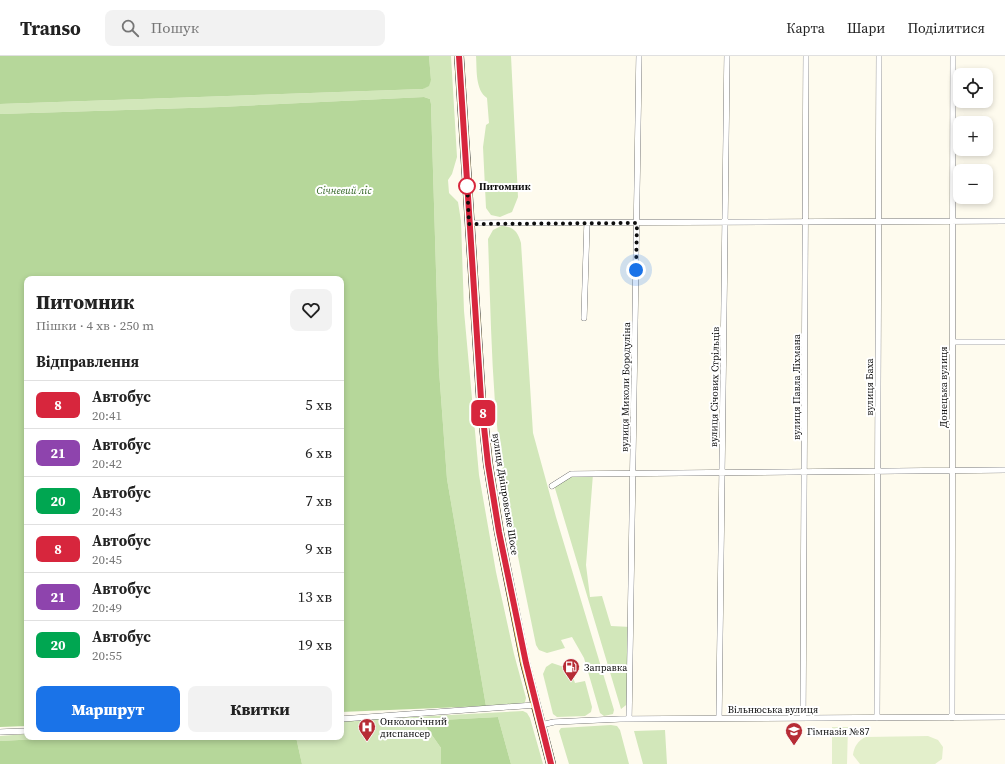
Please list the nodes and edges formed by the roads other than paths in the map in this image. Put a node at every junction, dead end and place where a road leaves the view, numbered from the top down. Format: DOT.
graph roads {
  1 [pos="459,56"];
  2 [pos="639,56"];
  3 [pos="727,56"];
  4 [pos="806,56"];
  5 [pos="879,56"];
  6 [pos="953,56"];
  7 [pos="725,222"];
  8 [pos="806,222"];
  9 [pos="878,222"];
  10 [pos="953,222"];
  11 [pos="1005,222"];
  12 [pos="587,223"];
  13 [pos="637,223"];
  14 [pos="469,224"];
  15 [pos="584,318"];
  16 [pos="953,342"];
  17 [pos="1005,342"];
  18 [pos="1005,470"];
  19 [pos="952,471"];
  20 [pos="804,472"];
  21 [pos="878,472"];
  22 [pos="722,473"];
  23 [pos="633,474"];
  24 [pos="552,486"];
  25 [pos="536,705"];
  26 [pos="1005,717"];
  27 [pos="719,718"];
  28 [pos="803,718"];
  29 [pos="877,718"];
  30 [pos="952,718"];
  31 [pos="344,719"];
  32 [pos="629,719"];
  33 [pos="541,725"];
  34 [pos="24,731"];
  35 [pos="0,732"];
  36 [pos="551,764"];
  1 -- 14 [label="main road, вулиця Дніпровське Шосе"];
  2 -- 13 [label="street, вулиця Миколи Бородуліна"];
  3 -- 7 [label="street, вулиця Січових Стрільців"];
  4 -- 8 [label="street, вулиця Павла Ліхмана"];
  5 -- 9 [label="street, вулиця Баха"];
  6 -- 10 [label="street, Донецька вулиця"];
  7 -- 8 [label="street"];
  7 -- 13 [label="street"];
  7 -- 22 [label="street, вулиця Січових Стрільців"];
  8 -- 9 [label="street"];
  8 -- 20 [label="street, вулиця Павла Ліхмана"];
  9 -- 10 [label="street"];
  9 -- 21 [label="street, вулиця Баха"];
  10 -- 11 [label="street"];
  10 -- 16 [label="street, Донецька вулиця"];
  12 -- 13 [label="street"];
  12 -- 14 [label="street"];
  12 -- 15 [label="street"];
  13 -- 23 [label="street, вулиця Миколи Бородуліна"];
  14 -- 25 [label="main road, вулиця Дніпровське Шосе"];
  16 -- 17 [label="street"];
  16 -- 19 [label="street, Донецька вулиця"];
  18 -- 19 [label="street"];
  19 -- 21 [label="street"];
  19 -- 30 [label="street, Донецька вулиця"];
  20 -- 21 [label="street"];
  20 -- 22 [label="street"];
  20 -- 28 [label="street, вулиця Павла Ліхмана"];
  21 -- 29 [label="street, вулиця Баха"];
  22 -- 23 [label="street"];
  22 -- 27 [label="street, вулиця Січових Стрільців"];
  23 -- 24 [label="street"];
  23 -- 32 [label="street, вулиця Миколи Бородуліна"];
  25 -- 31 [label="street"];
  25 -- 33 [label="main road, вулиця Дніпровське Шосе"];
  26 -- 30 [label="street, Вільнюська вулиця"];
  27 -- 28 [label="street, Вільнюська вулиця"];
  27 -- 32 [label="street, Вільнюська вулиця"];
  28 -- 29 [label="street, Вільнюська вулиця"];
  29 -- 30 [label="street, Вільнюська вулиця"];
  32 -- 33 [label="street, Вільнюська вулиця"];
  33 -- 36 [label="main road, вулиця Дніпровське Шосе"];
  34 -- 35 [label="street"];
}
